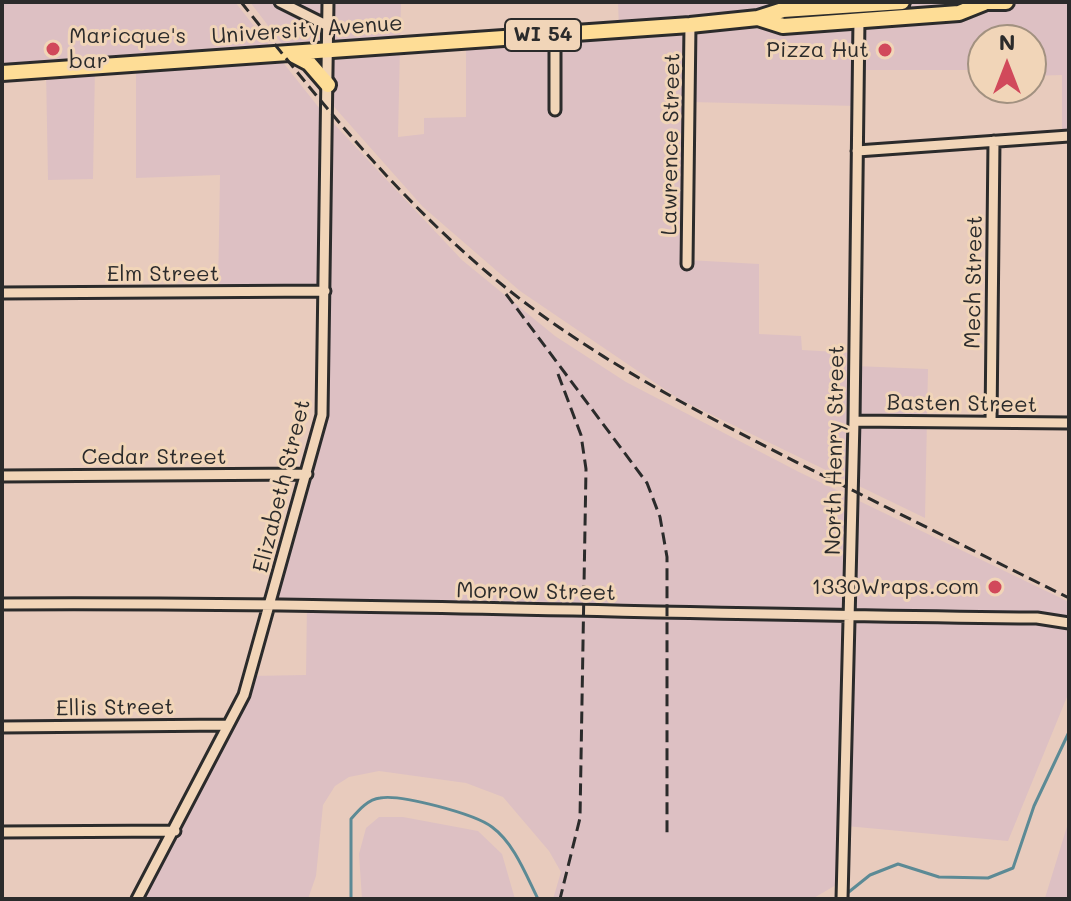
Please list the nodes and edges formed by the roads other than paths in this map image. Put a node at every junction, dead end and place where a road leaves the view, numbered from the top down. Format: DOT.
graph roads {
  1 [pos="280,2"];
  2 [pos="328,2"];
  3 [pos="902,2"];
  4 [pos="978,2"];
  5 [pos="1006,2"];
  6 [pos="984,3"];
  7 [pos="859,9"];
  8 [pos="690,25"];
  9 [pos="328,26"];
  10 [pos="555,34"];
  11 [pos="328,50"];
  12 [pos="289,53"];
  13 [pos="2,73"];
  14 [pos="328,85"];
  15 [pos="555,110"];
  16 [pos="1069,136"];
  17 [pos="994,141"];
  18 [pos="857,151"];
  19 [pos="687,264"];
  20 [pos="325,291"];
  21 [pos="2,293"];
  22 [pos="854,421"];
  23 [pos="991,422"];
  24 [pos="1069,423"];
  25 [pos="307,474"];
  26 [pos="2,476"];
  27 [pos="270,603"];
  28 [pos="2,604"];
  29 [pos="850,616"];
  30 [pos="1069,623"];
  31 [pos="228,725"];
  32 [pos="2,727"];
  33 [pos="175,831"];
  34 [pos="2,832"];
  35 [pos="137,899"];
  36 [pos="842,899"];
  1 -- 9 [label="street"];
  2 -- 9 [label="street, Elizabeth Street"];
  3 -- 7 [label="main road, University Avenue / WI 54"];
  4 -- 6 [label="main road, University Avenue / WI 54"];
  5 -- 6 [label="main road, University Avenue / WI 54"];
  6 -- 7 [label="main road, University Avenue / WI 54"];
  7 -- 8 [label="main road, University Avenue / WI 54"];
  7 -- 18 [label="street, North Henry Street"];
  8 -- 10 [label="main road, University Avenue / WI 54"];
  8 -- 19 [label="street, Lawrence Street"];
  9 -- 11 [label="street, Elizabeth Street"];
  10 -- 11 [label="main road, University Avenue / WI 54"];
  10 -- 15 [label="street"];
  11 -- 12 [label="main road, University Avenue / WI 54"];
  11 -- 14 [label="street, Elizabeth Street"];
  12 -- 13 [label="main road, University Avenue / WI 54"];
  12 -- 14 [label="main road"];
  14 -- 20 [label="street, Elizabeth Street"];
  16 -- 17 [label="street"];
  17 -- 18 [label="street"];
  17 -- 23 [label="street, Mech Street"];
  18 -- 22 [label="street, North Henry Street"];
  20 -- 21 [label="street, Elm Street"];
  20 -- 25 [label="street, Elizabeth Street"];
  22 -- 23 [label="street, Basten Street"];
  22 -- 29 [label="street, North Henry Street"];
  23 -- 24 [label="street, Basten Street"];
  25 -- 26 [label="street, Cedar Street"];
  25 -- 27 [label="street, Elizabeth Street"];
  27 -- 28 [label="street, Morrow Street"];
  27 -- 29 [label="street, Morrow Street"];
  27 -- 31 [label="street, Elizabeth Street"];
  29 -- 30 [label="street, Morrow Street"];
  29 -- 36 [label="street, North Henry Street"];
  31 -- 32 [label="street, Ellis Street"];
  31 -- 33 [label="street, Elizabeth Street"];
  33 -- 34 [label="street"];
  33 -- 35 [label="street, Elizabeth Street"];
}
